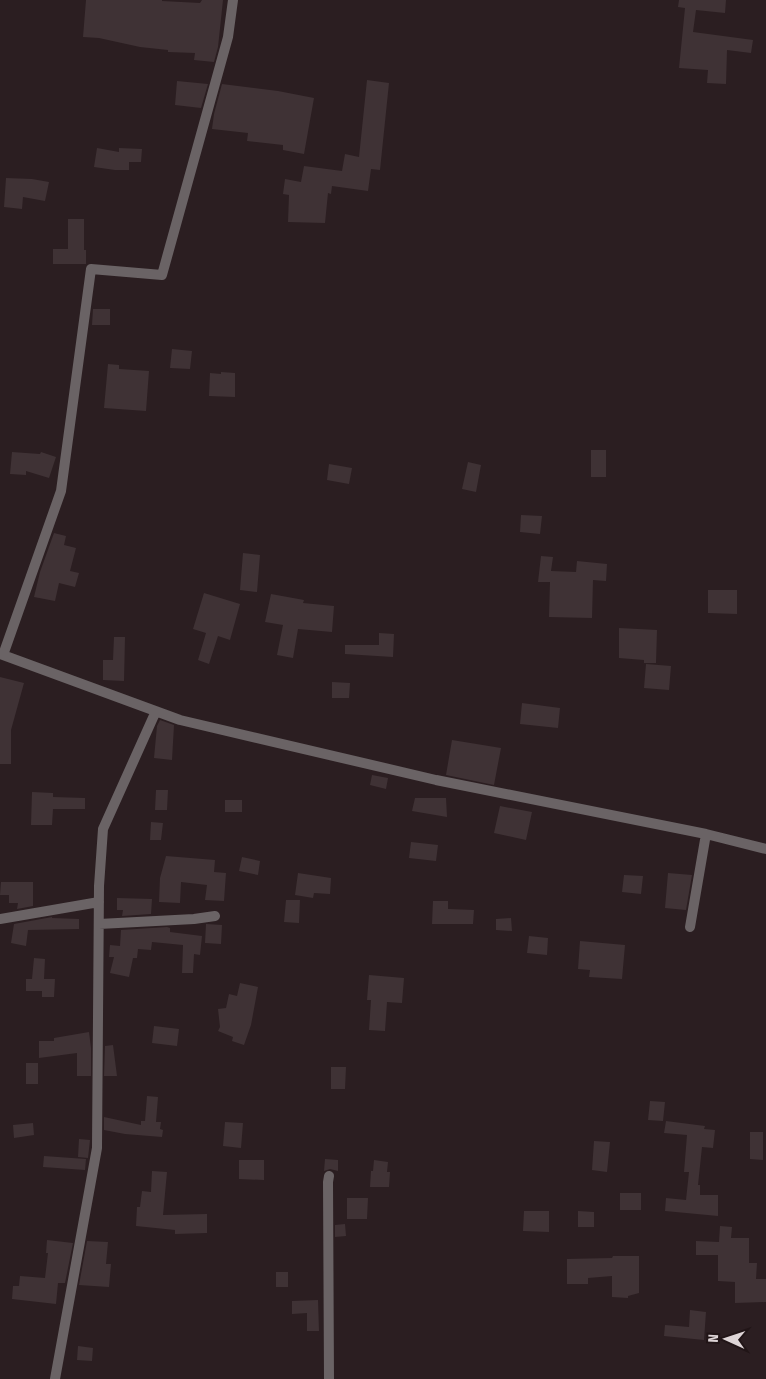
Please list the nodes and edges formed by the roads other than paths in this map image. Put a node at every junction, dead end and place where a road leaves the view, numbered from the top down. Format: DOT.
graph roads {
  1 [pos="232,0"];
  2 [pos="1,654"];
  3 [pos="156,712"];
  4 [pos="706,834"];
  5 [pos="766,848"];
  6 [pos="99,902"];
  7 [pos="215,916"];
  8 [pos="0,919"];
  9 [pos="99,924"];
  10 [pos="690,927"];
  11 [pos="329,1176"];
  12 [pos="55,1379"];
  13 [pos="330,1379"];
  1 -- 2 [label="street"];
  2 -- 3 [label="street"];
  3 -- 4 [label="street"];
  3 -- 6 [label="street"];
  4 -- 5 [label="street"];
  4 -- 10 [label="street"];
  6 -- 8 [label="street"];
  6 -- 9 [label="street"];
  7 -- 9 [label="street"];
  9 -- 12 [label="street"];
  11 -- 13 [label="street"];
}
